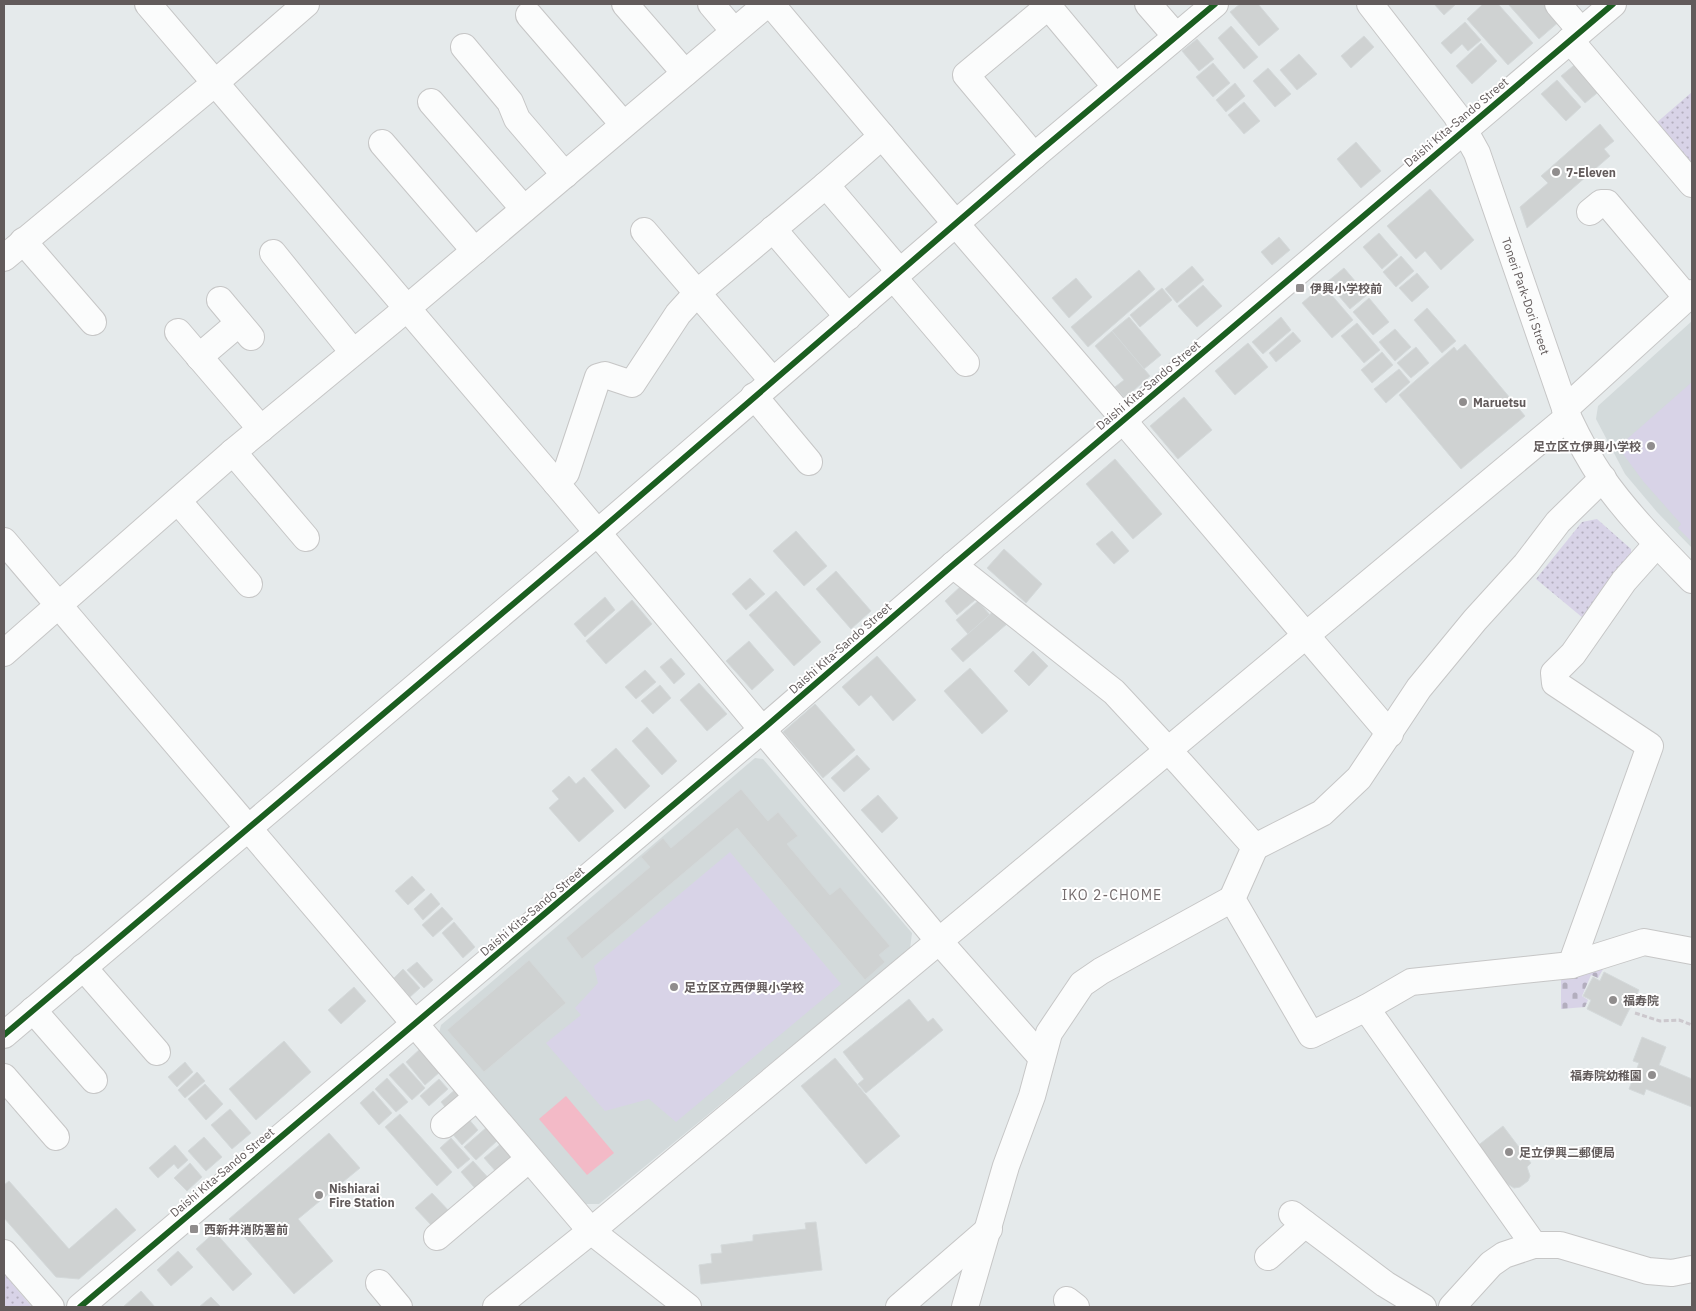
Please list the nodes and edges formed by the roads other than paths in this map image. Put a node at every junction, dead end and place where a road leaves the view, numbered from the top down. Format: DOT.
graph roads {
  1 [pos="148,4"];
  2 [pos="306,4"];
  3 [pos="625,4"];
  4 [pos="711,4"];
  5 [pos="767,4"];
  6 [pos="771,4"];
  7 [pos="1148,4"];
  8 [pos="1215,4"];
  9 [pos="1370,4"];
  10 [pos="1558,4"];
  11 [pos="1613,4"];
  12 [pos="1049,5"];
  13 [pos="529,15"];
  14 [pos="734,31"];
  15 [pos="1576,35"];
  16 [pos="1175,36"];
  17 [pos="464,46"];
  18 [pos="685,73"];
  19 [pos="215,83"];
  20 [pos="1115,86"];
  21 [pos="431,102"];
  22 [pos="624,124"];
  23 [pos="1465,129"];
  24 [pos="882,136"];
  25 [pos="382,143"];
  26 [pos="1034,156"];
  27 [pos="565,175"];
  28 [pos="1692,184"];
  29 [pos="826,185"];
  30 [pos="524,209"];
  31 [pos="1590,212"];
  32 [pos="956,224"];
  33 [pos="774,228"];
  34 [pos="644,230"];
  35 [pos="23,241"];
  36 [pos="475,251"];
  37 [pos="273,253"];
  38 [pos="4,258"];
  39 [pos="897,274"];
  40 [pos="696,293"];
  41 [pos="1690,296"];
  42 [pos="220,300"];
  43 [pos="406,309"];
  44 [pos="848,317"];
  45 [pos="94,322"];
  46 [pos="178,332"];
  47 [pos="353,352"];
  48 [pos="199,357"];
  49 [pos="966,363"];
  50 [pos="763,388"];
  51 [pos="1566,413"];
  52 [pos="1124,419"];
  53 [pos="261,429"];
  54 [pos="233,452"];
  55 [pos="809,462"];
  56 [pos="1603,478"];
  57 [pos="556,483"];
  58 [pos="178,500"];
  59 [pos="597,533"];
  60 [pos="306,538"];
  61 [pos="4,541"];
  62 [pos="1657,544"];
  63 [pos="953,565"];
  64 [pos="1692,580"];
  65 [pos="249,584"];
  66 [pos="59,606"];
  67 [pos="1305,636"];
  68 [pos="4,653"];
  69 [pos="763,729"];
  70 [pos="1390,734"];
  71 [pos="1167,750"];
  72 [pos="249,828"];
  73 [pos="1256,847"];
  74 [pos="1232,899"];
  75 [pos="939,941"];
  76 [pos="1692,951"];
  77 [pos="1571,965"];
  78 [pos="83,967"];
  79 [pos="1366,1008"];
  80 [pos="33,1010"];
  81 [pos="416,1024"];
  82 [pos="4,1035"];
  83 [pos="157,1052"];
  84 [pos="1039,1055"];
  85 [pos="4,1077"];
  86 [pos="94,1080"];
  87 [pos="476,1098"];
  88 [pos="444,1125"];
  89 [pos="56,1137"];
  90 [pos="529,1159"];
  91 [pos="989,1230"];
  92 [pos="590,1231"];
  93 [pos="437,1237"];
  94 [pos="1534,1245"];
  95 [pos="4,1253"];
  96 [pos="1268,1258"];
  97 [pos="1692,1269"];
  98 [pos="379,1282"];
  99 [pos="51,1307"];
  100 [pos="80,1307"];
  101 [pos="399,1307"];
  102 [pos="496,1307"];
  103 [pos="688,1307"];
  104 [pos="899,1307"];
  105 [pos="965,1307"];
  106 [pos="1423,1307"];
  107 [pos="1452,1307"];
  1 -- 19 [label="street"];
  2 -- 19 [label="street"];
  3 -- 18 [label="street"];
  4 -- 14 [label="street"];
  5 -- 14 [label="street"];
  6 -- 24 [label="street"];
  7 -- 16 [label="street"];
  8 -- 16 [label="street"];
  9 -- 23 [label="street, Toneri Park-Dori Street"];
  10 -- 15 [label="street"];
  11 -- 15 [label="street, Daishi Kita-Sando Street"];
  12 -- 20 [label="street"];
  12 -- 26 [label="street"];
  13 -- 22 [label="street"];
  14 -- 18 [label="street"];
  15 -- 23 [label="street, Daishi Kita-Sando Street"];
  15 -- 28 [label="street"];
  16 -- 20 [label="street"];
  17 -- 27 [label="street"];
  18 -- 22 [label="street"];
  19 -- 35 [label="street"];
  19 -- 43 [label="street"];
  20 -- 26 [label="street"];
  21 -- 30 [label="street"];
  22 -- 27 [label="street"];
  23 -- 51 [label="street, Toneri Park-Dori Street"];
  23 -- 52 [label="street, Daishi Kita-Sando Street"];
  24 -- 29 [label="street"];
  24 -- 32 [label="street"];
  25 -- 36 [label="street"];
  26 -- 32 [label="street"];
  27 -- 30 [label="street"];
  29 -- 33 [label="street"];
  29 -- 39 [label="street"];
  30 -- 36 [label="street"];
  31 -- 41 [label="street"];
  32 -- 39 [label="street"];
  32 -- 52 [label="street"];
  33 -- 40 [label="street"];
  33 -- 44 [label="street"];
  34 -- 40 [label="street"];
  35 -- 38 [label="street"];
  35 -- 45 [label="street"];
  36 -- 43 [label="street"];
  37 -- 47 [label="street"];
  39 -- 44 [label="street"];
  39 -- 49 [label="street"];
  40 -- 50 [label="street"];
  40 -- 57 [label="street"];
  41 -- 51 [label="street"];
  42 -- 48 [label="street"];
  43 -- 47 [label="street"];
  43 -- 57 [label="street"];
  44 -- 50 [label="street"];
  46 -- 48 [label="street"];
  47 -- 53 [label="street"];
  48 -- 53 [label="street"];
  50 -- 55 [label="street"];
  50 -- 59 [label="street"];
  51 -- 56 [label="street, Toneri Park-Dori Street"];
  51 -- 67 [label="street"];
  52 -- 63 [label="street, Daishi Kita-Sando Street"];
  52 -- 67 [label="street"];
  53 -- 54 [label="street"];
  54 -- 58 [label="street"];
  54 -- 60 [label="street"];
  56 -- 62 [label="street, Toneri Park-Dori Street"];
  56 -- 70 [label="street"];
  57 -- 59 [label="street"];
  58 -- 65 [label="street"];
  58 -- 66 [label="street"];
  59 -- 69 [label="street"];
  59 -- 72 [label="street"];
  61 -- 66 [label="street"];
  62 -- 64 [label="street, Toneri Park-Dori Street"];
  62 -- 77 [label="street"];
  63 -- 69 [label="street, Daishi Kita-Sando Street"];
  63 -- 71 [label="street"];
  66 -- 68 [label="street"];
  66 -- 72 [label="street"];
  67 -- 70 [label="street"];
  67 -- 71 [label="street"];
  69 -- 75 [label="street"];
  69 -- 81 [label="street, Daishi Kita-Sando Street"];
  70 -- 73 [label="street"];
  71 -- 73 [label="street"];
  71 -- 75 [label="street"];
  72 -- 78 [label="street"];
  72 -- 81 [label="street"];
  73 -- 74 [label="street"];
  74 -- 79 [label="street"];
  74 -- 84 [label="street"];
  75 -- 84 [label="street"];
  75 -- 92 [label="street"];
  76 -- 77 [label="street"];
  77 -- 79 [label="street"];
  78 -- 80 [label="street"];
  78 -- 83 [label="street"];
  79 -- 94 [label="street"];
  80 -- 82 [label="street"];
  80 -- 86 [label="street"];
  81 -- 87 [label="street"];
  81 -- 100 [label="street, Daishi Kita-Sando Street"];
  84 -- 91 [label="street"];
  85 -- 89 [label="street"];
  87 -- 88 [label="street"];
  87 -- 90 [label="street"];
  90 -- 92 [label="street"];
  90 -- 93 [label="street"];
  91 -- 104 [label="street"];
  91 -- 105 [label="street"];
  92 -- 102 [label="street"];
  92 -- 103 [label="street"];
  94 -- 97 [label="street"];
  94 -- 107 [label="street"];
  95 -- 99 [label="street"];
  96 -- 106 [label="street"];
  98 -- 101 [label="street"];
}
